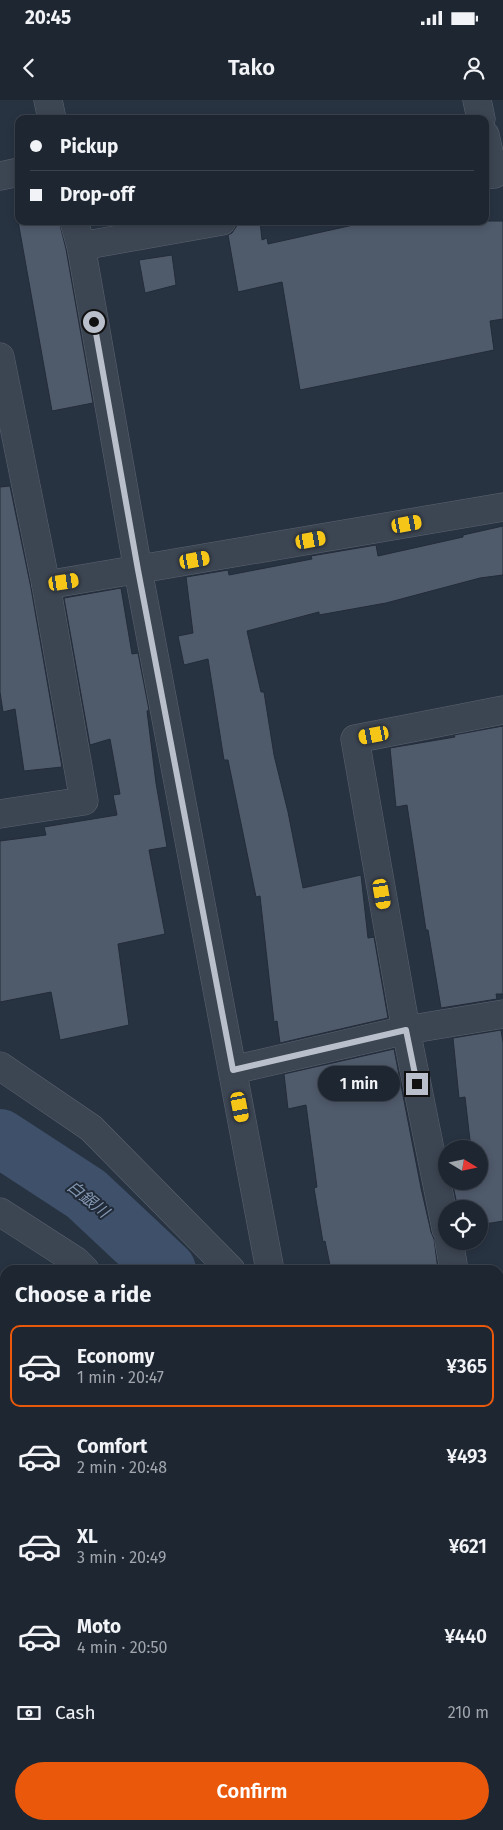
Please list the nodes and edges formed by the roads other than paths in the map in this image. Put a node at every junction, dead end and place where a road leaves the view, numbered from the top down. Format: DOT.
graph roads {
  1 [pos="48,100"];
  2 [pos="477,100"];
  3 [pos="51,115"];
  4 [pos="480,115"];
  5 [pos="489,153"];
  6 [pos="15,173"];
  7 [pos="0,176"];
  8 [pos="494,176"];
  9 [pos="178,225"];
  10 [pos="78,234"];
  11 [pos="0,357"];
  12 [pos="503,507"];
  13 [pos="138,570"];
  14 [pos="46,585"];
  15 [pos="503,710"];
  16 [pos="0,814"];
  17 [pos="503,1014"];
  18 [pos="406,1030"];
  19 [pos="0,1066"];
  20 [pos="233,1070"];
  21 [pos="440,1200"];
  22 [pos="0,1212"];
  23 [pos="451,1250"];
  24 [pos="80,1265"];
  25 [pos="226,1265"];
  26 [pos="269,1265"];
  27 [pos="453,1265"];
  1 -- 3 [label="street"];
  2 -- 4 [label="street"];
  5 -- 8 [label="street"];
  6 -- 7 [label="street"];
  9 -- 10 [label="street"];
  10 -- 13 [label="street"];
  11 -- 14 [label="street"];
  12 -- 13 [label="street"];
  13 -- 14 [label="street"];
  13 -- 20 [label="street"];
  14 -- 16 [label="street"];
  15 -- 18 [label="street"];
  17 -- 18 [label="street"];
  18 -- 20 [label="street"];
  18 -- 21 [label="street"];
  19 -- 25 [label="street"];
  20 -- 26 [label="street"];
  22 -- 24 [label="street"];
  23 -- 27 [label="street"];
}
